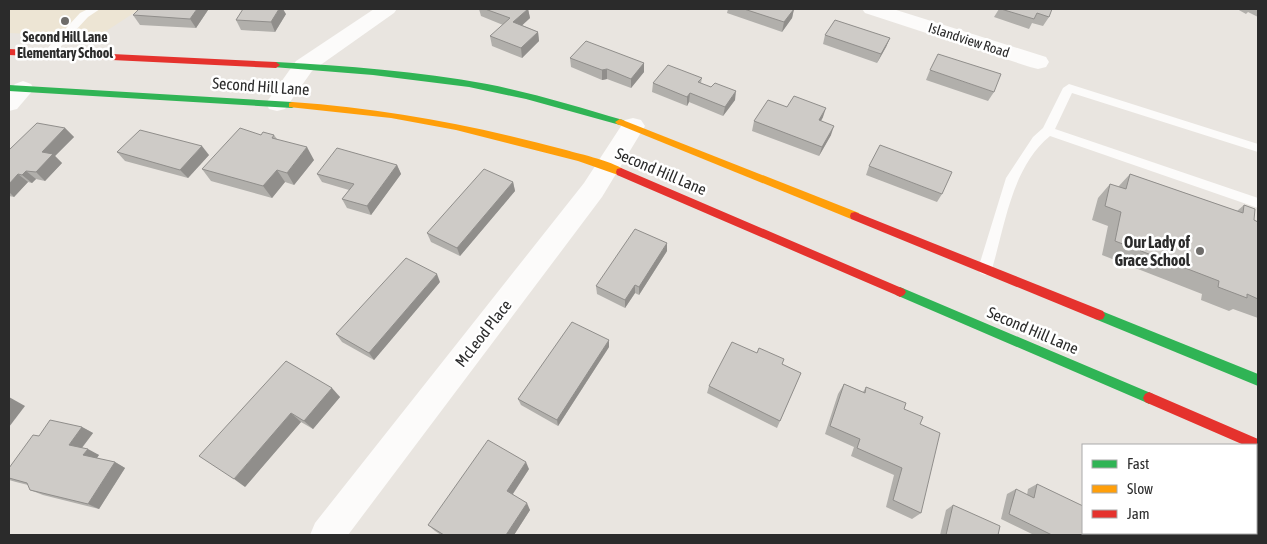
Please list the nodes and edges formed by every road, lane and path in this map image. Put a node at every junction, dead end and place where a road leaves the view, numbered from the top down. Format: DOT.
graph roads {
  1 [pos="96,9"];
  2 [pos="387,9"];
  3 [pos="872,9"];
  4 [pos="928,17"];
  5 [pos="9,52"];
  6 [pos="48,54"];
  7 [pos="1038,62"];
  8 [pos="304,66"];
  9 [pos="22,85"];
  10 [pos="277,103"];
  11 [pos="633,126"];
  12 [pos="1048,131"];
  13 [pos="1258,148"];
  14 [pos="608,166"];
  15 [pos="1258,203"];
  16 [pos="985,269"];
  17 [pos="1258,380"];
  18 [pos="1258,444"];
  19 [pos="327,535"];
  1 -- 6 [label="lane"];
  2 -- 8 [label="street"];
  3 -- 4 [label="street, Islandview Road"];
  4 -- 7 [label="street, Islandview Road"];
  5 -- 6 [label="street, Second Hill Lane"];
  6 -- 8 [label="street, Second Hill Lane"];
  6 -- 9 [label="street"];
  8 -- 10 [label="street"];
  8 -- 11 [label="street, Second Hill Lane"];
  9 -- 10 [label="street, Second Hill Lane"];
  10 -- 14 [label="street, Second Hill Lane"];
  11 -- 14 [label="street, McLeod Place"];
  11 -- 16 [label="street, Second Hill Lane"];
  12 -- 13 [label="lane"];
  12 -- 15 [label="lane"];
  12 -- 16 [label="lane"];
  14 -- 18 [label="street, Second Hill Lane"];
  14 -- 19 [label="street, McLeod Place"];
  16 -- 17 [label="street, Second Hill Lane"];
}
